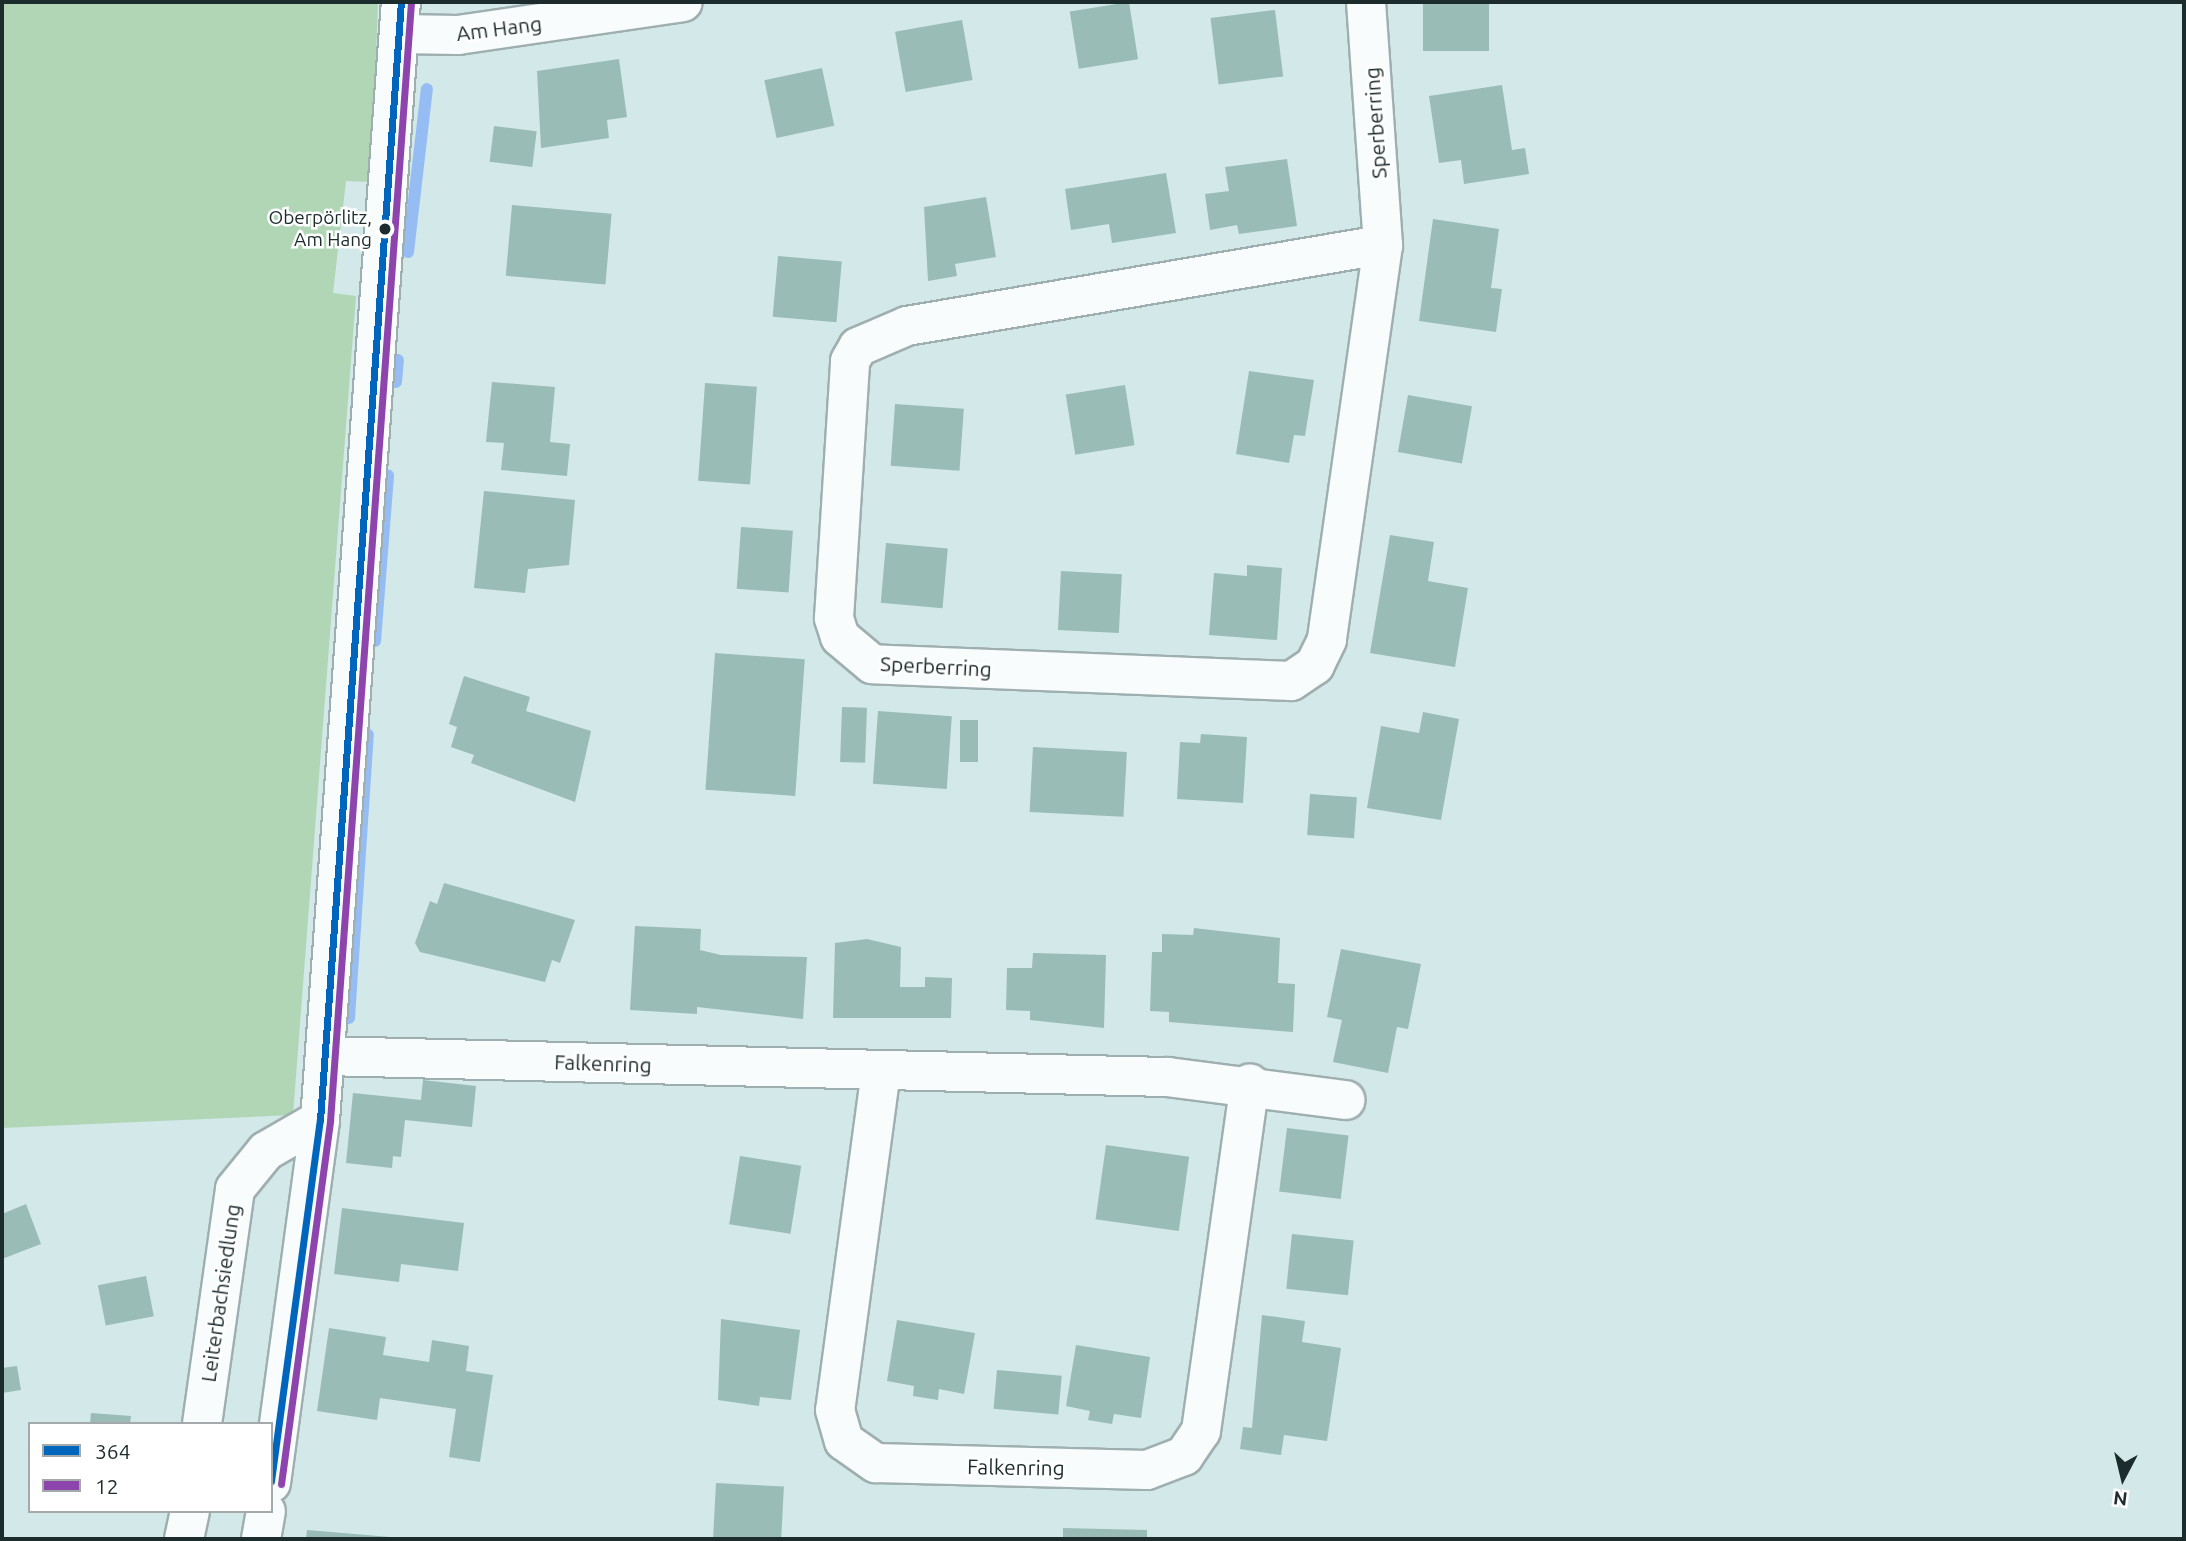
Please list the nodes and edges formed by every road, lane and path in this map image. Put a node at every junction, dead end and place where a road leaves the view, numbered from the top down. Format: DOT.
graph roads {
  1 [pos="683,2"];
  2 [pos="1366,2"];
  3 [pos="400,18"];
  4 [pos="1384,245"];
  5 [pos="325,1056"];
  6 [pos="881,1071"];
  7 [pos="1250,1083"];
  8 [pos="1346,1100"];
  9 [pos="320,1120"];
  10 [pos="202,1422"];
  11 [pos="273,1468"];
  12 [pos="190,1513"];
  13 [pos="266,1513"];
  14 [pos="184,1539"];
  15 [pos="261,1539"];
  1 -- 3 [label="street, Am Hang"];
  2 -- 4 [label="street, Sperberring"];
  3 -- 5 [label="street"];
  4 -- 4 [label="street, Sperberring"];
  5 -- 6 [label="street, Falkenring"];
  5 -- 9 [label="street"];
  6 -- 7 [label="street, Falkenring"];
  6 -- 7 [label="street, Falkenring"];
  7 -- 8 [label="street, Falkenring"];
  9 -- 10 [label="street, Leiterbachsiedlung"];
  9 -- 11 [label="street"];
  12 -- 14 [label="street"];
  13 -- 15 [label="street"];
}
